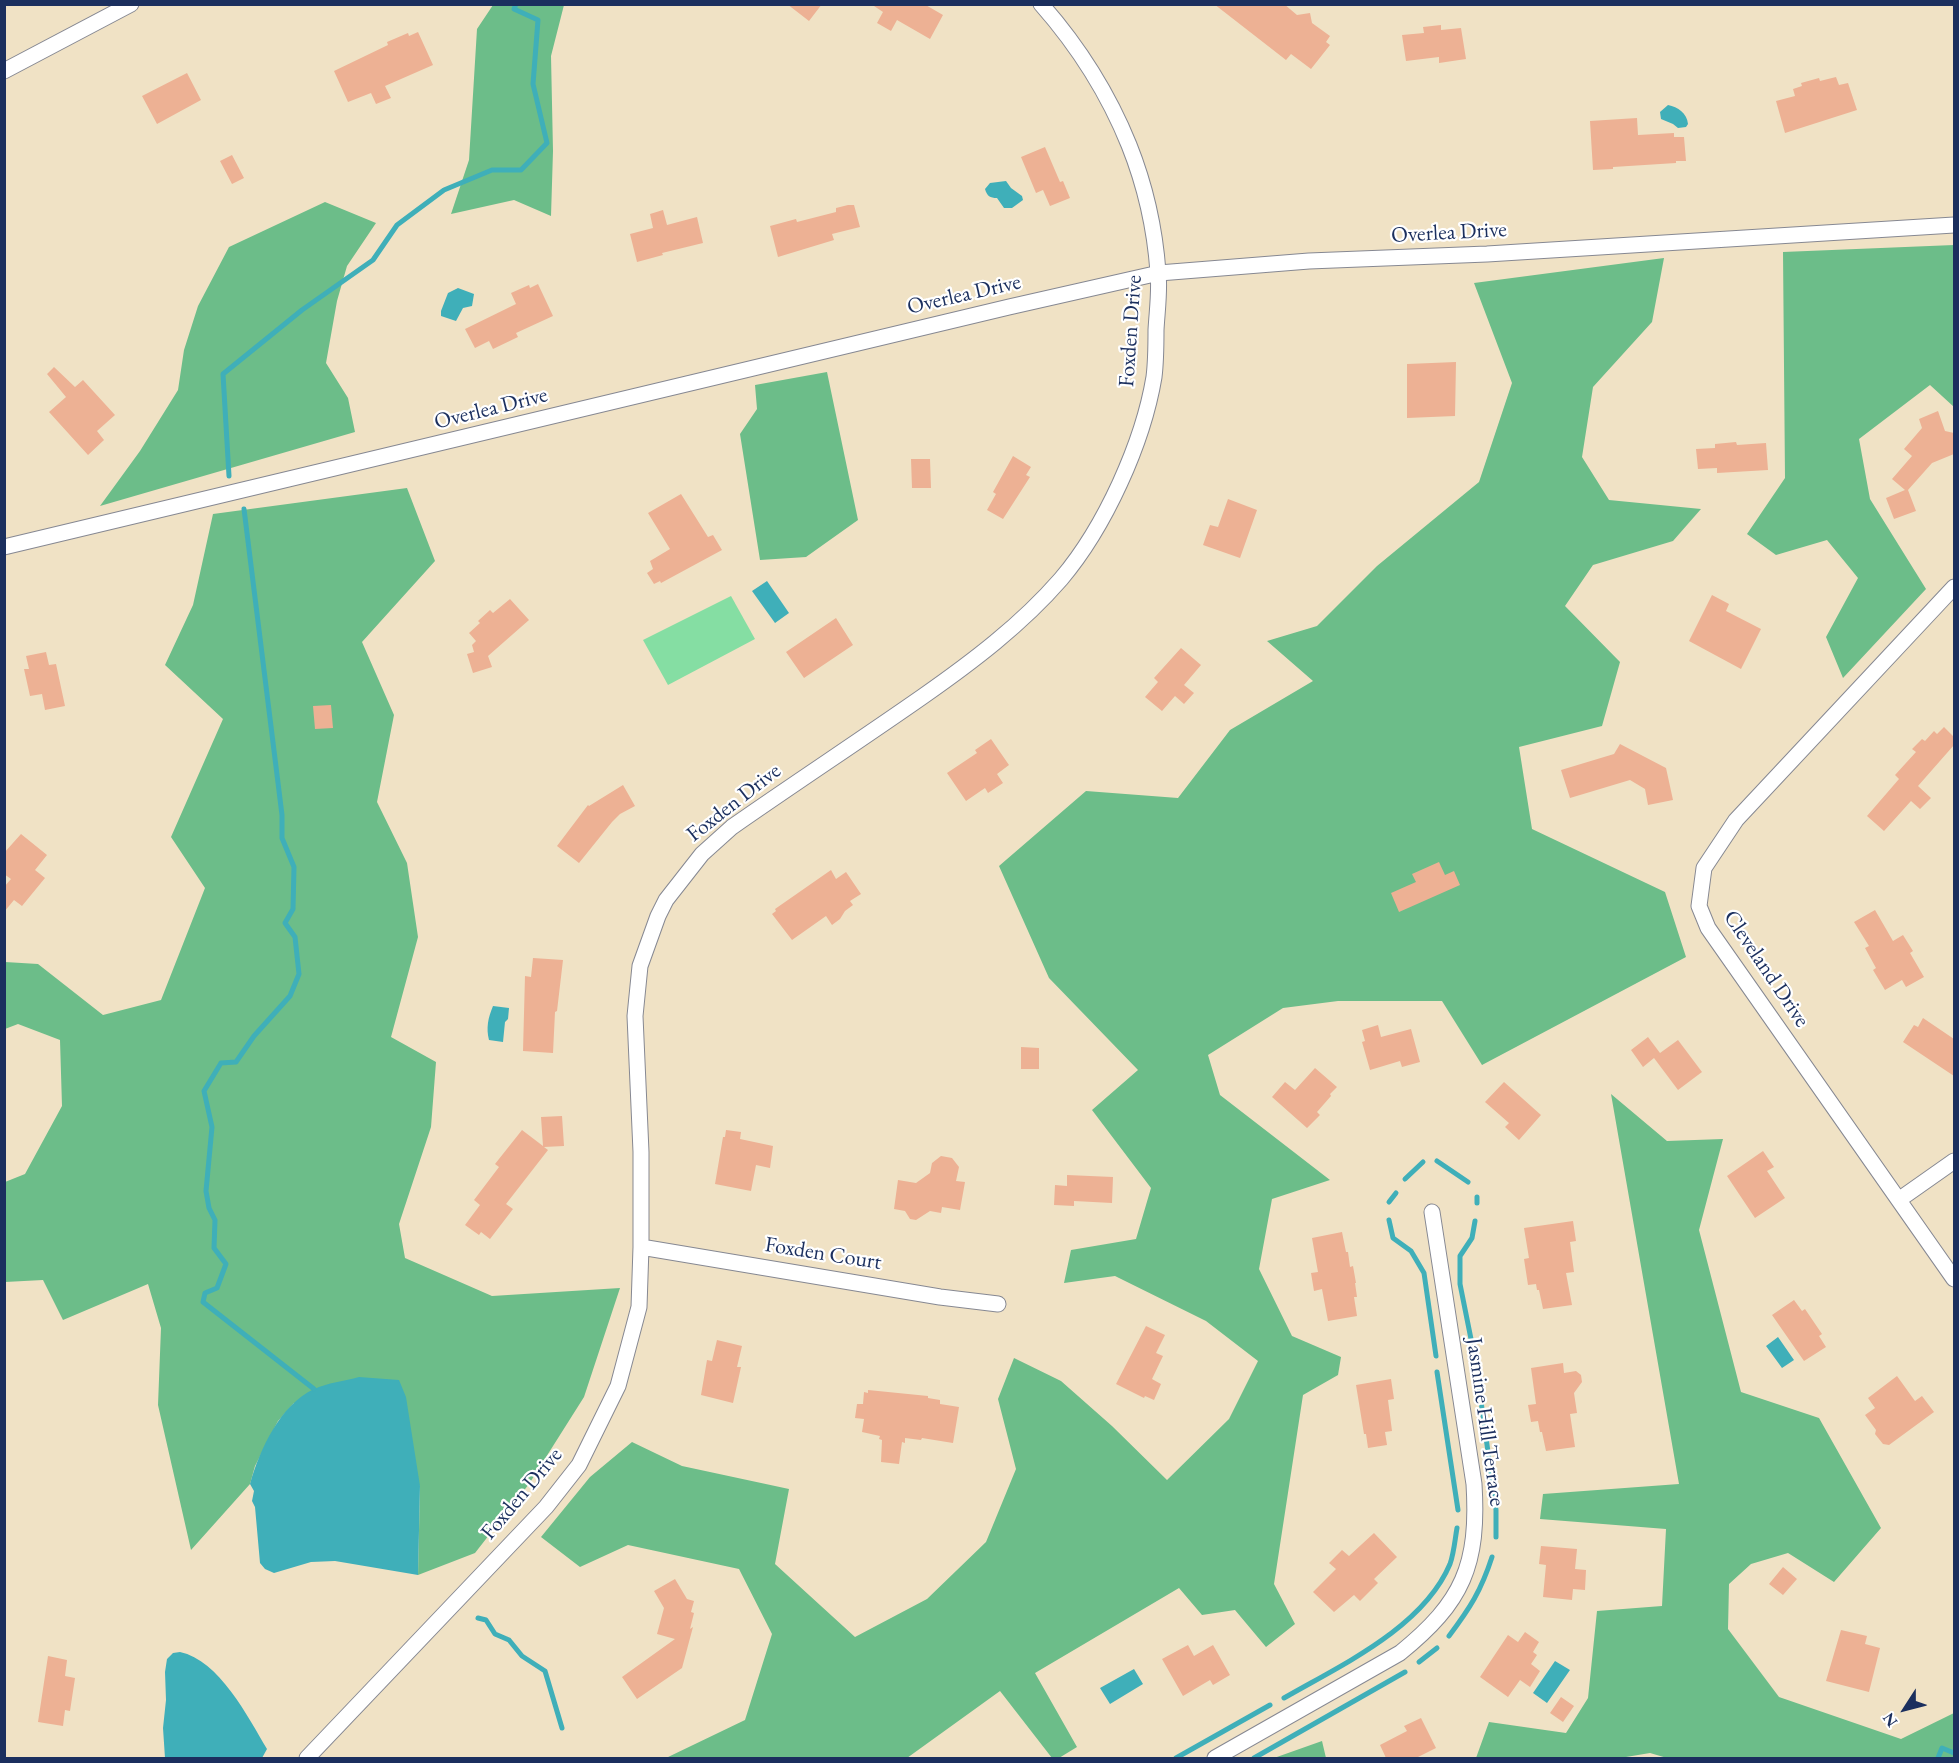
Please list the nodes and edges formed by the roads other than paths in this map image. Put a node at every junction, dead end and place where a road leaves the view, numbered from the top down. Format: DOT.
graph roads {
  1 [pos="131,4"];
  2 [pos="1041,4"];
  3 [pos="4,71"];
  4 [pos="1954,225"];
  5 [pos="1159,273"];
  6 [pos="4,548"];
  7 [pos="1954,587"];
  8 [pos="1954,1161"];
  9 [pos="1900,1199"];
  10 [pos="1432,1212"];
  11 [pos="641,1247"];
  12 [pos="1954,1279"];
  13 [pos="998,1304"];
  14 [pos="308,1758"];
  15 [pos="1215,1758"];
  1 -- 3 [label="street"];
  2 -- 5 [label="street, Foxden Drive"];
  4 -- 5 [label="street, Overlea Drive"];
  5 -- 6 [label="street, Overlea Drive"];
  5 -- 11 [label="street, Foxden Drive"];
  7 -- 9 [label="street, Cleveland Drive"];
  8 -- 9 [label="street"];
  9 -- 12 [label="street, Cleveland Drive"];
  10 -- 15 [label="street, Jasmine Hill Terrace"];
  11 -- 13 [label="street, Foxden Court"];
  11 -- 14 [label="street, Foxden Drive"];
}
